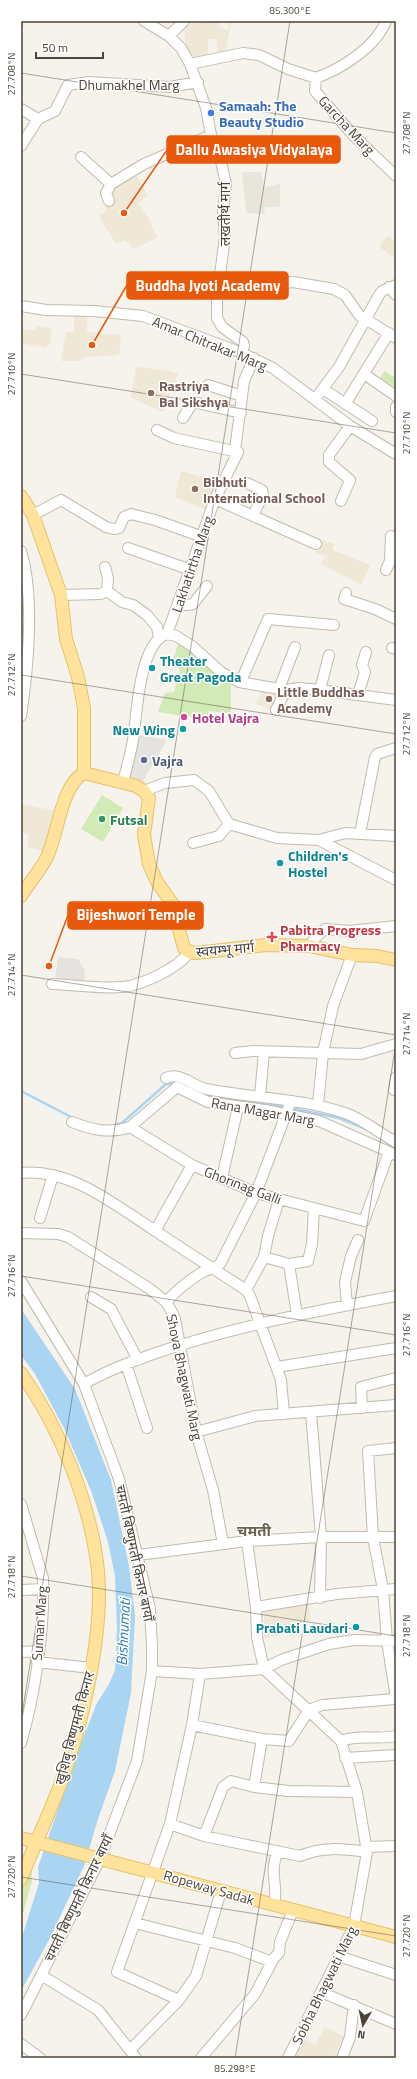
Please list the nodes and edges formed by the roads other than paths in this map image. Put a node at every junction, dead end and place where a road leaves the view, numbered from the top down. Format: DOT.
graph roads {
  1 [pos="144,21"];
  2 [pos="184,21"];
  3 [pos="386,21"];
  4 [pos="169,36"];
  5 [pos="190,64"];
  6 [pos="316,78"];
  7 [pos="198,82"];
  8 [pos="21,109"];
  9 [pos="38,119"];
  10 [pos="212,135"];
  11 [pos="21,146"];
  12 [pos="81,157"];
  13 [pos="396,176"];
  14 [pos="111,184"];
  15 [pos="109,201"];
  16 [pos="394,289"];
  17 [pos="218,290"];
  18 [pos="21,306"];
  19 [pos="366,319"];
  20 [pos="222,327"];
  21 [pos="392,336"];
  22 [pos="217,344"];
  23 [pos="242,353"];
  24 [pos="254,358"];
  25 [pos="364,374"];
  26 [pos="208,385"];
  27 [pos="323,389"];
  28 [pos="242,396"];
  29 [pos="396,396"];
  30 [pos="315,398"];
  31 [pos="345,404"];
  32 [pos="396,407"];
  33 [pos="396,412"];
  34 [pos="241,413"];
  35 [pos="183,418"];
  36 [pos="372,422"];
  37 [pos="350,426"];
  38 [pos="157,430"];
  39 [pos="238,452"];
  40 [pos="396,454"];
  41 [pos="247,483"];
  42 [pos="21,496"];
  43 [pos="215,498"];
  44 [pos="341,501"];
  45 [pos="33,515"];
  46 [pos="253,516"];
  47 [pos="391,536"];
  48 [pos="203,537"];
  49 [pos="316,544"];
  50 [pos="128,548"];
  51 [pos="21,551"];
  52 [pos="105,567"];
  53 [pos="191,570"];
  54 [pos="386,570"];
  55 [pos="207,586"];
  56 [pos="107,591"];
  57 [pos="346,593"];
  58 [pos="61,595"];
  59 [pos="178,603"];
  60 [pos="396,620"];
  61 [pos="334,625"];
  62 [pos="163,637"];
  63 [pos="295,646"];
  64 [pos="366,652"];
  65 [pos="329,655"];
  66 [pos="239,682"];
  67 [pos="282,690"];
  68 [pos="320,690"];
  69 [pos="358,695"];
  70 [pos="396,700"];
  71 [pos="276,710"];
  72 [pos="21,716"];
  73 [pos="396,748"];
  74 [pos="84,773"];
  75 [pos="117,782"];
  76 [pos="144,791"];
  77 [pos="229,824"];
  78 [pos="360,834"];
  79 [pos="396,836"];
  80 [pos="319,840"];
  81 [pos="193,843"];
  82 [pos="396,880"];
  83 [pos="21,896"];
  84 [pos="396,926"];
  85 [pos="309,946"];
  86 [pos="189,952"];
  87 [pos="352,955"];
  88 [pos="396,960"];
  89 [pos="52,984"];
  90 [pos="396,1044"];
  91 [pos="264,1052"];
  92 [pos="234,1053"];
  93 [pos="323,1053"];
  94 [pos="396,1077"];
  95 [pos="166,1078"];
  96 [pos="394,1090"];
  97 [pos="260,1096"];
  98 [pos="291,1101"];
  99 [pos="238,1106"];
  100 [pos="318,1106"];
  101 [pos="286,1115"];
  102 [pos="72,1122"];
  103 [pos="130,1127"];
  104 [pos="396,1142"];
  105 [pos="392,1154"];
  106 [pos="192,1165"];
  107 [pos="21,1173"];
  108 [pos="53,1175"];
  109 [pos="222,1178"];
  110 [pos="256,1193"];
  111 [pos="279,1200"];
  112 [pos="314,1208"];
  113 [pos="40,1218"];
  114 [pos="155,1231"];
  115 [pos="21,1233"];
  116 [pos="358,1240"];
  117 [pos="264,1257"];
  118 [pos="288,1264"];
  119 [pos="214,1269"];
  120 [pos="21,1280"];
  121 [pos="246,1290"];
  122 [pos="396,1296"];
  123 [pos="92,1297"];
  124 [pos="166,1302"];
  125 [pos="347,1305"];
  126 [pos="297,1315"];
  127 [pos="260,1323"];
  128 [pos="180,1345"];
  129 [pos="396,1348"];
  130 [pos="138,1360"];
  131 [pos="126,1364"];
  132 [pos="277,1367"];
  133 [pos="21,1373"];
  134 [pos="396,1378"];
  135 [pos="84,1384"];
  136 [pos="396,1405"];
  137 [pos="362,1408"];
  138 [pos="311,1412"];
  139 [pos="284,1414"];
  140 [pos="147,1428"];
  141 [pos="196,1432"];
  142 [pos="396,1448"];
  143 [pos="21,1504"];
  144 [pos="321,1537"];
  145 [pos="373,1537"];
  146 [pos="396,1537"];
  147 [pos="247,1542"];
  148 [pos="222,1544"];
  149 [pos="138,1555"];
  150 [pos="43,1589"];
  151 [pos="396,1589"];
  152 [pos="21,1590"];
  153 [pos="383,1590"];
  154 [pos="320,1598"];
  155 [pos="256,1608"];
  156 [pos="391,1641"];
  157 [pos="38,1651"];
  158 [pos="21,1652"];
  159 [pos="37,1662"];
  160 [pos="91,1668"];
  161 [pos="264,1669"];
  162 [pos="152,1671"];
  163 [pos="200,1674"];
  164 [pos="395,1698"];
  165 [pos="309,1710"];
  166 [pos="26,1711"];
  167 [pos="192,1725"];
  168 [pos="396,1736"];
  169 [pos="262,1739"];
  170 [pos="341,1741"];
  171 [pos="21,1743"];
  172 [pos="396,1755"];
  173 [pos="345,1758"];
  174 [pos="254,1788"];
  175 [pos="358,1792"];
  176 [pos="170,1824"];
  177 [pos="204,1836"];
  178 [pos="21,1838"];
  179 [pos="40,1843"];
  180 [pos="396,1846"];
  181 [pos="367,1850"];
  182 [pos="278,1851"];
  183 [pos="96,1858"];
  184 [pos="154,1872"];
  185 [pos="21,1878"];
  186 [pos="221,1891"];
  187 [pos="274,1905"];
  188 [pos="293,1910"];
  189 [pos="135,1923"];
  190 [pos="354,1926"];
  191 [pos="396,1937"];
  192 [pos="207,1942"];
  193 [pos="338,1956"];
  194 [pos="272,1962"];
  195 [pos="41,1975"];
  196 [pos="396,1975"];
  197 [pos="321,1992"];
  198 [pos="179,2000"];
  199 [pos="354,2005"];
  200 [pos="21,2015"];
  201 [pos="396,2024"];
  202 [pos="21,2044"];
  203 [pos="133,2054"];
  204 [pos="40,2058"];
  205 [pos="201,2058"];
  206 [pos="288,2058"];
  207 [pos="342,2058"];
  1 -- 4 [label="street, लखतीर्थ मार्ग"];
  2 -- 4 [label="street"];
  3 -- 6 [label="street"];
  4 -- 5 [label="street, लखतीर्थ मार्ग"];
  5 -- 6 [label="street, Garcha Marg"];
  5 -- 7 [label="street, लखतीर्थ मार्ग"];
  6 -- 13 [label="street, Garcha Marg"];
  7 -- 9 [label="street, Dhumakhel Marg"];
  7 -- 10 [label="street, लखतीर्थ मार्ग"];
  8 -- 9 [label="street"];
  9 -- 11 [label="street"];
  10 -- 14 [label="street"];
  10 -- 17 [label="street, लखतीर्थ मार्ग"];
  12 -- 14 [label="street"];
  14 -- 15 [label="street"];
  16 -- 19 [label="street"];
  17 -- 19 [label="street"];
  17 -- 20 [label="street"];
  18 -- 22 [label="street, Amar Chitrakar Marg"];
  19 -- 21 [label="street"];
  19 -- 27 [label="street"];
  20 -- 22 [label="street"];
  20 -- 23 [label="street"];
  21 -- 25 [label="street"];
  22 -- 23 [label="street, Amar Chitrakar Marg"];
  23 -- 24 [label="street, Amar Chitrakar Marg"];
  24 -- 28 [label="street, Lakhatirtha Marg"];
  24 -- 30 [label="street, Amar Chitrakar Marg"];
  25 -- 29 [label="street"];
  25 -- 31 [label="street"];
  26 -- 28 [label="street"];
  27 -- 30 [label="street"];
  27 -- 31 [label="street"];
  28 -- 34 [label="street, Lakhatirtha Marg"];
  30 -- 37 [label="street, Amar Chitrakar Marg"];
  31 -- 36 [label="street"];
  32 -- 33 [label="street"];
  34 -- 35 [label="street"];
  34 -- 39 [label="street, Lakhatirtha Marg"];
  37 -- 40 [label="street, Amar Chitrakar Marg"];
  37 -- 44 [label="street"];
  38 -- 39 [label="street"];
  39 -- 43 [label="street, Lakhatirtha Marg"];
  41 -- 46 [label="street"];
  42 -- 45 [label="main road"];
  43 -- 46 [label="street"];
  43 -- 48 [label="street, Lakhatirtha Marg"];
  45 -- 48 [label="street"];
  45 -- 58 [label="main road"];
  46 -- 49 [label="street"];
  47 -- 54 [label="street"];
  48 -- 53 [label="street, Lakhatirtha Marg"];
  50 -- 53 [label="street"];
  51 -- 72 [label="street"];
  52 -- 56 [label="street"];
  53 -- 59 [label="street, Lakhatirtha Marg"];
  55 -- 59 [label="street"];
  56 -- 58 [label="street"];
  56 -- 62 [label="street"];
  57 -- 60 [label="street"];
  58 -- 74 [label="main road"];
  59 -- 62 [label="street, Lakhatirtha Marg"];
  61 -- 66 [label="street"];
  62 -- 66 [label="street"];
  62 -- 75 [label="street, Lakhatirtha Marg"];
  63 -- 67 [label="street"];
  64 -- 69 [label="street"];
  65 -- 68 [label="street"];
  66 -- 67 [label="street"];
  67 -- 68 [label="street"];
  67 -- 71 [label="street"];
  68 -- 69 [label="street"];
  69 -- 70 [label="street"];
  73 -- 78 [label="street"];
  74 -- 75 [label="main road"];
  74 -- 83 [label="main road"];
  75 -- 76 [label="main road"];
  76 -- 77 [label="street"];
  76 -- 86 [label="main road, स्वयम्भू मार्ग"];
  77 -- 80 [label="street"];
  77 -- 81 [label="street"];
  78 -- 79 [label="street"];
  78 -- 80 [label="street"];
  80 -- 82 [label="street"];
  84 -- 85 [label="street"];
  85 -- 86 [label="main road, स्वयम्भू मार्ग"];
  85 -- 87 [label="main road, स्वयम्भू मार्ग"];
  86 -- 89 [label="street"];
  87 -- 88 [label="main road, स्वयम्भू मार्ग"];
  87 -- 93 [label="street"];
  90 -- 93 [label="street"];
  91 -- 92 [label="street"];
  91 -- 93 [label="street"];
  91 -- 97 [label="street"];
  93 -- 100 [label="street"];
  94 -- 96 [label="street"];
  95 -- 97 [label="street"];
  97 -- 98 [label="street"];
  98 -- 100 [label="street"];
  98 -- 101 [label="street"];
  99 -- 101 [label="street, Rana Magar Marg"];
  99 -- 103 [label="street, Rana Magar Marg"];
  99 -- 109 [label="street"];
  100 -- 104 [label="street"];
  101 -- 105 [label="street, Rana Magar Marg"];
  101 -- 110 [label="street"];
  102 -- 103 [label="street"];
  103 -- 106 [label="street, Ghorinag Galli"];
  105 -- 112 [label="street, Ghorinag Galli"];
  106 -- 109 [label="street, Ghorinag Galli"];
  106 -- 114 [label="street"];
  107 -- 108 [label="street"];
  108 -- 113 [label="street"];
  108 -- 114 [label="street"];
  109 -- 110 [label="street, Ghorinag Galli"];
  110 -- 111 [label="street, Ghorinag Galli"];
  110 -- 119 [label="street"];
  111 -- 112 [label="street, Ghorinag Galli"];
  111 -- 117 [label="street"];
  112 -- 118 [label="street"];
  114 -- 119 [label="street"];
  115 -- 124 [label="street, Shova Bhagwati Marg"];
  116 -- 125 [label="street"];
  117 -- 118 [label="street"];
  117 -- 121 [label="street"];
  118 -- 126 [label="street"];
  119 -- 121 [label="street"];
  119 -- 124 [label="street"];
  120 -- 135 [label="street, चमती बिष्णुमती किनार बायाँ"];
  121 -- 127 [label="street"];
  122 -- 125 [label="street"];
  123 -- 130 [label="street"];
  124 -- 128 [label="street, Shova Bhagwati Marg"];
  125 -- 126 [label="street"];
  126 -- 127 [label="street"];
  127 -- 128 [label="street"];
  127 -- 132 [label="street"];
  128 -- 130 [label="street"];
  128 -- 141 [label="street, Shova Bhagwati Marg"];
  129 -- 132 [label="street"];
  130 -- 131 [label="street"];
  131 -- 135 [label="street"];
  131 -- 140 [label="street"];
  132 -- 139 [label="street"];
  133 -- 160 [label="main road, खुशिबु बिष्णुमती किनार"];
  134 -- 137 [label="street"];
  135 -- 149 [label="street, चमती बिष्णुमती किनार बायाँ"];
  136 -- 137 [label="street"];
  137 -- 138 [label="street"];
  138 -- 139 [label="street"];
  138 -- 144 [label="street"];
  139 -- 141 [label="street"];
  141 -- 148 [label="street, Shova Bhagwati Marg"];
  142 -- 145 [label="street"];
  143 -- 150 [label="street, Suman Marg"];
  144 -- 145 [label="street"];
  144 -- 147 [label="street"];
  144 -- 154 [label="street"];
  145 -- 146 [label="street"];
  145 -- 153 [label="street"];
  147 -- 148 [label="street"];
  147 -- 155 [label="street"];
  148 -- 149 [label="street"];
  149 -- 162 [label="street, चमती बिष्णुमती किनार बायाँ"];
  150 -- 152 [label="street"];
  150 -- 157 [label="street, Suman Marg"];
  151 -- 153 [label="street"];
  153 -- 154 [label="street"];
  153 -- 156 [label="street"];
  154 -- 155 [label="street"];
  155 -- 161 [label="street"];
  156 -- 161 [label="street"];
  156 -- 164 [label="street"];
  157 -- 158 [label="street"];
  157 -- 159 [label="street, Suman Marg"];
  159 -- 160 [label="street"];
  159 -- 166 [label="street, Suman Marg"];
  160 -- 179 [label="main road, खुशिबु बिष्णुमती किनार"];
  161 -- 163 [label="street"];
  161 -- 165 [label="street"];
  162 -- 163 [label="street"];
  162 -- 183 [label="street, चमती बिष्णुमती किनार बायाँ"];
  163 -- 167 [label="street"];
  164 -- 165 [label="street"];
  165 -- 169 [label="street"];
  165 -- 170 [label="street"];
  166 -- 171 [label="street, Suman Marg"];
  167 -- 169 [label="street"];
  167 -- 176 [label="street"];
  168 -- 170 [label="street"];
  169 -- 174 [label="street"];
  170 -- 173 [label="street, Sobha Bhagwati Marg"];
  172 -- 173 [label="street"];
  173 -- 175 [label="street, Sobha Bhagwati Marg"];
  174 -- 175 [label="street"];
  174 -- 177 [label="street"];
  175 -- 181 [label="street, Sobha Bhagwati Marg"];
  176 -- 177 [label="street"];
  176 -- 184 [label="street"];
  177 -- 182 [label="street"];
  178 -- 179 [label="main road, Ropeway Sadak"];
  179 -- 183 [label="main road, Ropeway Sadak"];
  179 -- 185 [label="main road, खुशिबु बिष्णुमती किनार"];
  180 -- 181 [label="street"];
  181 -- 182 [label="street"];
  181 -- 190 [label="street, Sobha Bhagwati Marg"];
  182 -- 187 [label="street"];
  183 -- 184 [label="main road, Ropeway Sadak"];
  183 -- 195 [label="street, चमती बिष्णुमती किनार बायाँ"];
  184 -- 186 [label="main road, Ropeway Sadak"];
  184 -- 189 [label="street"];
  186 -- 187 [label="main road, Ropeway Sadak"];
  186 -- 192 [label="street"];
  187 -- 188 [label="main road, Ropeway Sadak"];
  188 -- 190 [label="main road, Ropeway Sadak"];
  188 -- 194 [label="street"];
  189 -- 192 [label="street"];
  189 -- 198 [label="street"];
  190 -- 191 [label="main road, Ropeway Sadak"];
  190 -- 193 [label="street, Sobha Bhagwati Marg"];
  192 -- 194 [label="street"];
  192 -- 198 [label="street"];
  193 -- 196 [label="street"];
  193 -- 197 [label="street, Sobha Bhagwati Marg"];
  194 -- 205 [label="street"];
  195 -- 200 [label="street, चमती बिष्णुमती किनार बायाँ"];
  195 -- 203 [label="street"];
  197 -- 199 [label="street"];
  197 -- 206 [label="street, Sobha Bhagwati Marg"];
  198 -- 203 [label="street"];
  199 -- 201 [label="street"];
  199 -- 207 [label="street"];
  202 -- 204 [label="street"];
}
